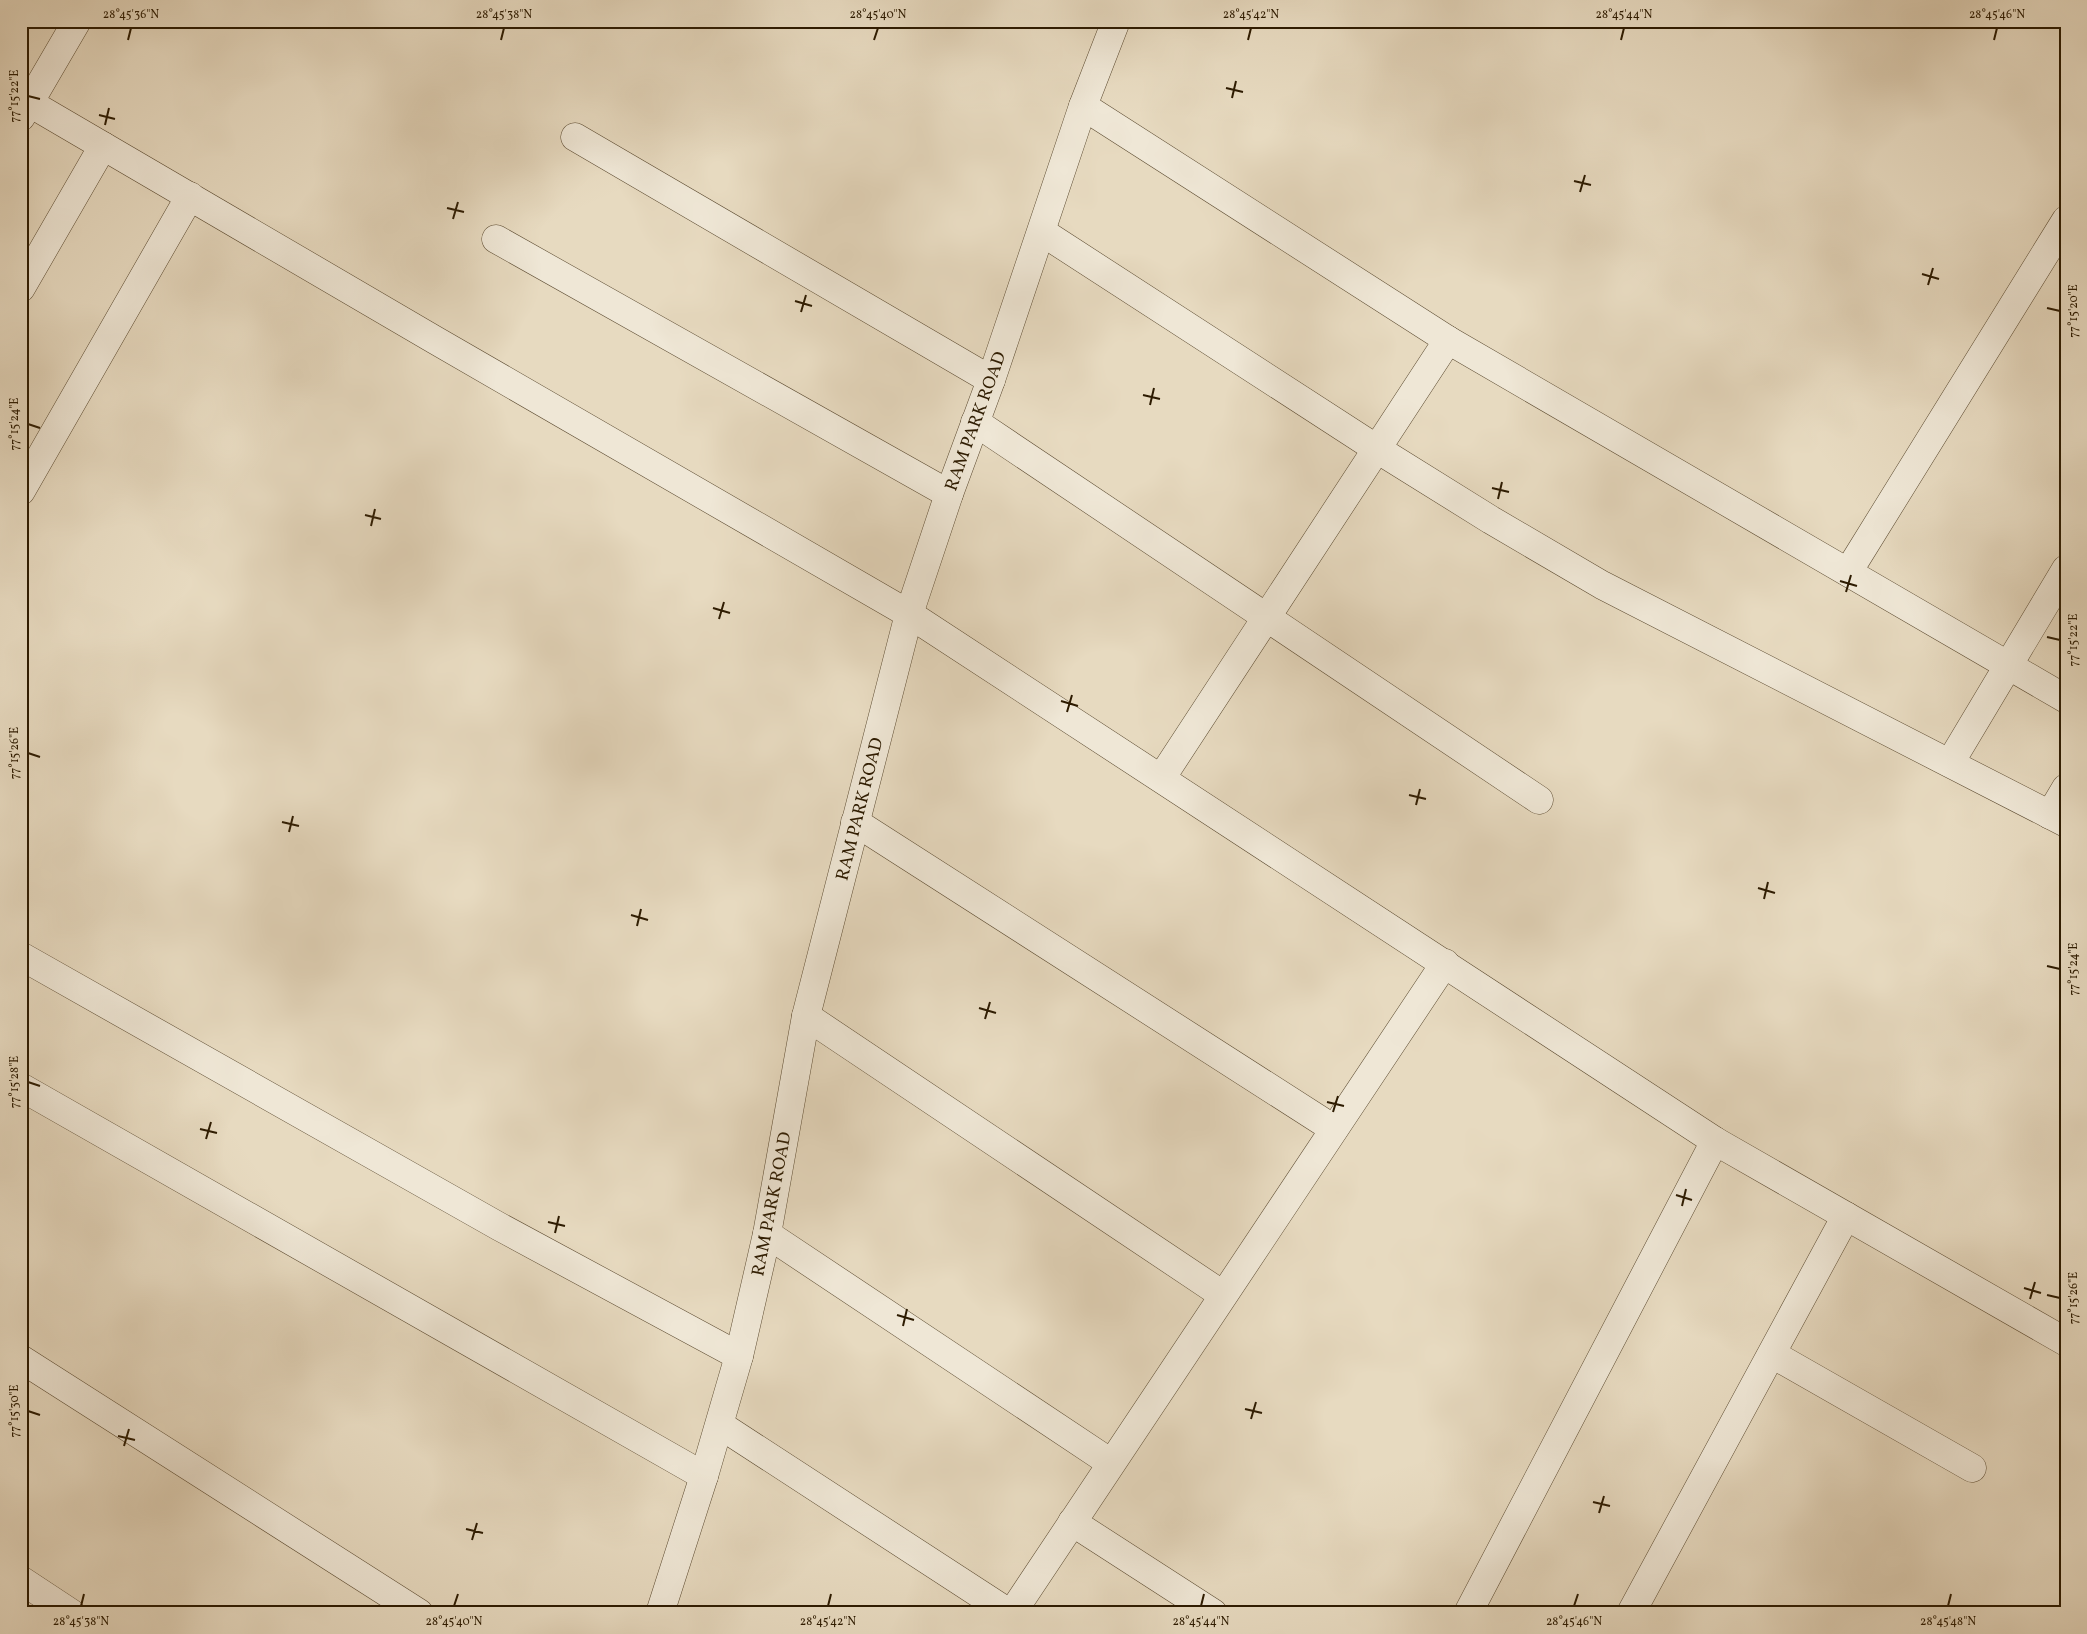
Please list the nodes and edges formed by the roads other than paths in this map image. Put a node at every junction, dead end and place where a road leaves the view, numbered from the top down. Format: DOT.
graph roads {
  1 [pos="77,21"];
  2 [pos="1116,21"];
  3 [pos="24,106"];
  4 [pos="1083,106"];
  5 [pos="575,137"];
  6 [pos="103,146"];
  7 [pos="190,196"];
  8 [pos="2066,220"];
  9 [pos="1042,232"];
  10 [pos="496,239"];
  11 [pos="21,288"];
  12 [pos="1448,340"];
  13 [pos="991,380"];
  14 [pos="975,422"];
  15 [pos="1377,449"];
  16 [pos="21,491"];
  17 [pos="949,494"];
  18 [pos="2066,569"];
  19 [pos="1848,572"];
  20 [pos="909,614"];
  21 [pos="1266,618"];
  22 [pos="2010,665"];
  23 [pos="2066,699"];
  24 [pos="1950,763"];
  25 [pos="1162,777"];
  26 [pos="2066,788"];
  27 [pos="1539,800"];
  28 [pos="2058,819"];
  29 [pos="856,822"];
  30 [pos="21,956"];
  31 [pos="1444,963"];
  32 [pos="806,1016"];
  33 [pos="21,1087"];
  34 [pos="1334,1129"];
  35 [pos="1715,1141"];
  36 [pos="1846,1216"];
  37 [pos="767,1234"];
  38 [pos="1223,1295"];
  39 [pos="2066,1342"];
  40 [pos="1772,1354"];
  41 [pos="739,1356"];
  42 [pos="21,1359"];
  43 [pos="720,1425"];
  44 [pos="1111,1463"];
  45 [pos="1972,1468"];
  46 [pos="704,1476"];
  47 [pos="1072,1522"];
  48 [pos="21,1580"];
  49 [pos="662,1612"];
  50 [pos="71,1613"];
  51 [pos="419,1613"];
  52 [pos="1010,1613"];
  53 [pos="1213,1613"];
  54 [pos="1468,1613"];
  55 [pos="1632,1613"];
  1 -- 3 [label="street"];
  2 -- 4 [label="street, RAM PARK ROAD"];
  3 -- 6 [label="street"];
  4 -- 9 [label="street, RAM PARK ROAD"];
  4 -- 12 [label="street"];
  5 -- 13 [label="street"];
  6 -- 7 [label="street"];
  6 -- 11 [label="street"];
  7 -- 16 [label="street"];
  7 -- 20 [label="street"];
  8 -- 19 [label="street"];
  9 -- 13 [label="street, RAM PARK ROAD"];
  9 -- 15 [label="street"];
  10 -- 17 [label="street"];
  12 -- 15 [label="street"];
  12 -- 19 [label="street"];
  13 -- 14 [label="street, RAM PARK ROAD"];
  14 -- 17 [label="street, RAM PARK ROAD"];
  14 -- 21 [label="street"];
  15 -- 21 [label="street"];
  15 -- 24 [label="street"];
  17 -- 20 [label="street, RAM PARK ROAD"];
  18 -- 22 [label="street"];
  19 -- 22 [label="street"];
  20 -- 25 [label="street"];
  20 -- 29 [label="street, RAM PARK ROAD"];
  21 -- 25 [label="street"];
  21 -- 27 [label="street"];
  22 -- 23 [label="street"];
  22 -- 24 [label="street"];
  24 -- 28 [label="street"];
  25 -- 31 [label="street"];
  26 -- 28 [label="street"];
  29 -- 32 [label="street, RAM PARK ROAD"];
  29 -- 34 [label="street"];
  30 -- 41 [label="street"];
  31 -- 34 [label="street"];
  31 -- 35 [label="street"];
  32 -- 37 [label="street, RAM PARK ROAD"];
  32 -- 38 [label="street"];
  33 -- 46 [label="street"];
  34 -- 38 [label="street"];
  35 -- 36 [label="street"];
  35 -- 54 [label="street"];
  36 -- 39 [label="street"];
  36 -- 40 [label="street"];
  37 -- 41 [label="street, RAM PARK ROAD"];
  37 -- 44 [label="street"];
  38 -- 44 [label="street"];
  40 -- 45 [label="street"];
  40 -- 55 [label="street"];
  41 -- 43 [label="street, RAM PARK ROAD"];
  42 -- 51 [label="street"];
  43 -- 46 [label="street, RAM PARK ROAD"];
  43 -- 52 [label="street"];
  44 -- 47 [label="street"];
  46 -- 49 [label="street, RAM PARK ROAD"];
  47 -- 52 [label="street"];
  47 -- 53 [label="street"];
  48 -- 50 [label="street"];
}
